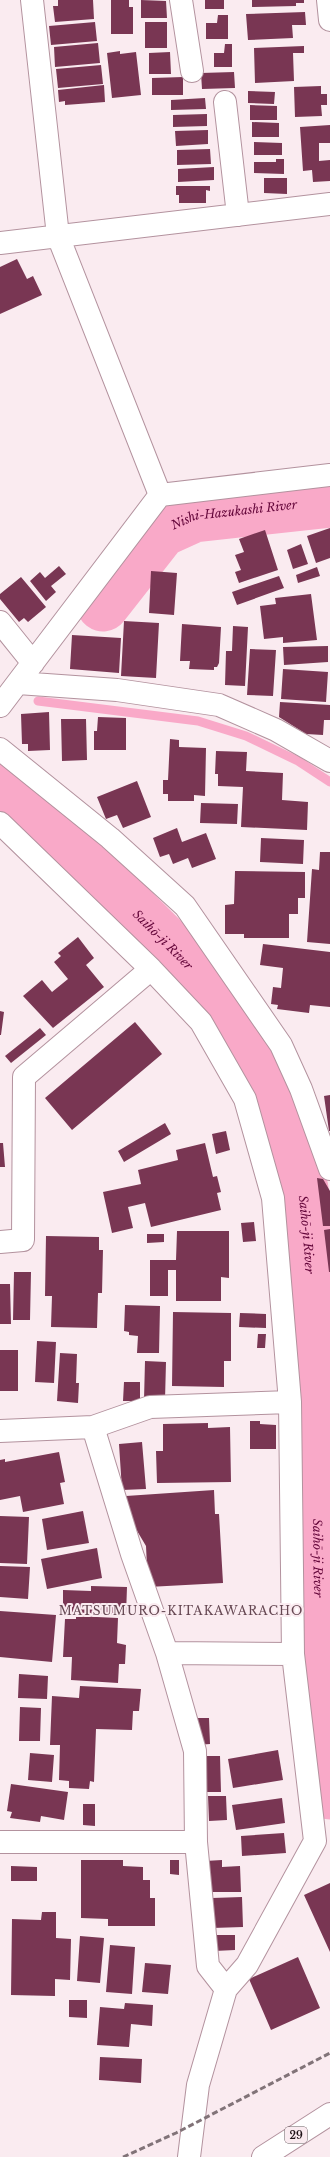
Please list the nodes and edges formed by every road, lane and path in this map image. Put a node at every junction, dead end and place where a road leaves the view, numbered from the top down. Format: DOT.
graph roads {
  1 [pos="32,0"];
  2 [pos="181,0"];
  3 [pos="328,0"];
  4 [pos="330,20"];
  5 [pos="192,71"];
  6 [pos="225,102"];
  7 [pos="330,204"];
  8 [pos="238,215"];
  9 [pos="58,236"];
  10 [pos="0,243"];
  11 [pos="330,475"];
  12 [pos="160,496"];
  13 [pos="0,622"];
  14 [pos="34,663"];
  15 [pos="18,683"];
  16 [pos="0,706"];
  17 [pos="0,749"];
  18 [pos="330,761"];
  19 [pos="0,823"];
  20 [pos="151,969"];
  21 [pos="330,1169"];
  22 [pos="0,1242"];
  23 [pos="290,1402"];
  24 [pos="93,1427"];
  25 [pos="0,1431"];
  26 [pos="167,1653"];
  27 [pos="294,1654"];
  28 [pos="0,1842"];
  29 [pos="196,1842"];
  30 [pos="226,1989"];
  31 [pos="330,2114"];
  32 [pos="189,2157"];
  33 [pos="263,2157"];
  1 -- 9 [label="street"];
  2 -- 5 [label="street"];
  3 -- 4 [label="street"];
  6 -- 8 [label="street"];
  7 -- 8 [label="street"];
  8 -- 9 [label="street"];
  9 -- 10 [label="street"];
  9 -- 12 [label="street"];
  11 -- 12 [label="street"];
  12 -- 14 [label="street"];
  13 -- 14 [label="street"];
  14 -- 15 [label="street"];
  15 -- 16 [label="street"];
  15 -- 18 [label="street"];
  17 -- 21 [label="street"];
  19 -- 20 [label="street"];
  20 -- 22 [label="street"];
  20 -- 23 [label="street"];
  23 -- 24 [label="street"];
  23 -- 27 [label="street"];
  24 -- 25 [label="street"];
  24 -- 26 [label="street"];
  26 -- 27 [label="street"];
  26 -- 29 [label="street"];
  27 -- 30 [label="street"];
  28 -- 29 [label="street"];
  29 -- 30 [label="street"];
  30 -- 32 [label="street"];
  31 -- 33 [label="street, 29"];
}
